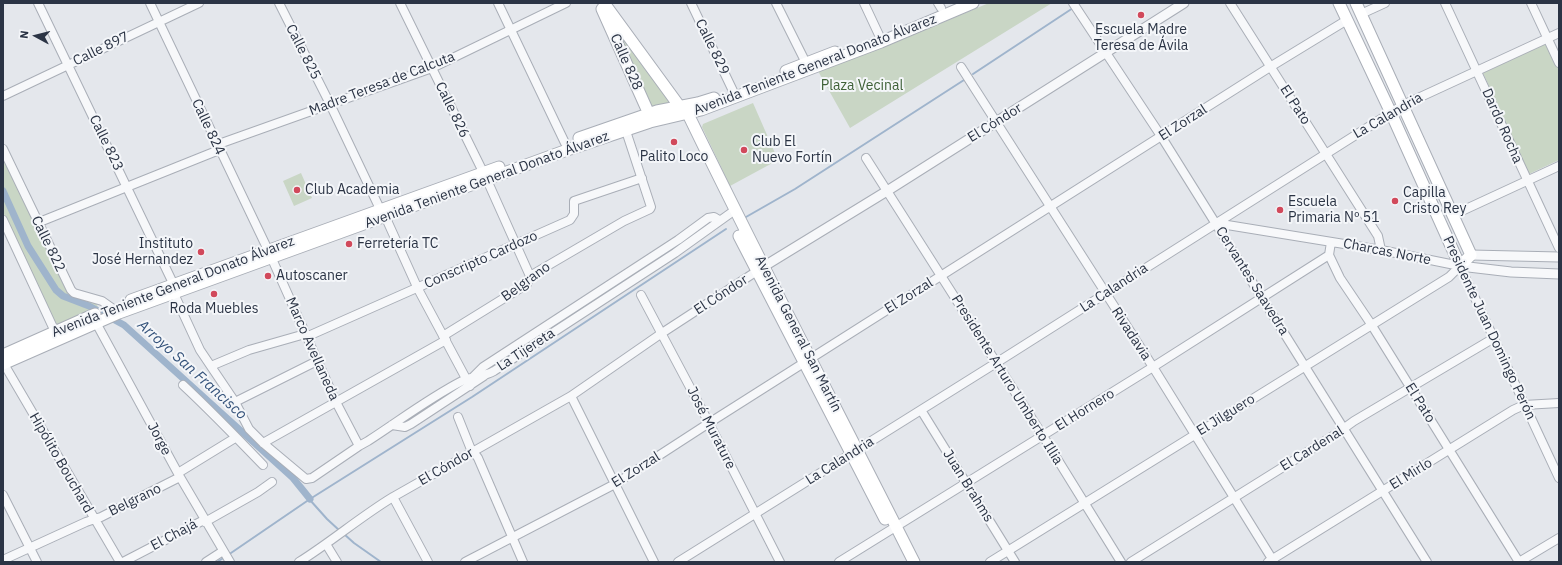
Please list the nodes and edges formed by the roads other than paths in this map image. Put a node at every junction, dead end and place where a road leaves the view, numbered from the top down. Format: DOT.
graph roads {
  1 [pos="38,3"];
  2 [pos="150,3"];
  3 [pos="199,3"];
  4 [pos="279,3"];
  5 [pos="400,3"];
  6 [pos="498,3"];
  7 [pos="566,3"];
  8 [pos="600,3"];
  9 [pos="604,3"];
  10 [pos="691,3"];
  11 [pos="776,3"];
  12 [pos="864,3"];
  13 [pos="954,3"];
  14 [pos="973,3"];
  15 [pos="1073,3"];
  16 [pos="1184,3"];
  17 [pos="1230,3"];
  18 [pos="1339,3"];
  19 [pos="1356,3"];
  20 [pos="1385,3"];
  21 [pos="1445,3"];
  22 [pos="1531,3"];
  23 [pos="940,6"];
  24 [pos="1361,14"];
  25 [pos="1347,20"];
  26 [pos="158,22"];
  27 [pos="511,30"];
  28 [pos="1559,33"];
  29 [pos="1547,38"];
  30 [pos="880,39"];
  31 [pos="1106,52"];
  32 [pos="806,63"];
  33 [pos="1559,63"];
  34 [pos="68,65"];
  35 [pos="961,67"];
  36 [pos="1270,67"];
  37 [pos="432,68"];
  38 [pos="1477,70"];
  39 [pos="733,91"];
  40 [pos="3,96"];
  41 [pos="330,104"];
  42 [pos="1403,105"];
  43 [pos="683,112"];
  44 [pos="1391,113"];
  45 [pos="650,118"];
  46 [pos="997,122"];
  47 [pos="626,131"];
  48 [pos="1161,136"];
  49 [pos="566,143"];
  50 [pos="218,147"];
  51 [pos="3,149"];
  52 [pos="1326,153"];
  53 [pos="866,158"];
  54 [pos="1559,166"];
  55 [pos="485,177"];
  56 [pos="642,178"];
  57 [pos="1527,181"];
  58 [pos="127,186"];
  59 [pos="887,191"];
  60 [pos="1050,206"];
  61 [pos="382,213"];
  62 [pos="727,215"];
  63 [pos="1453,215"];
  64 [pos="3,220"];
  65 [pos="37,223"];
  66 [pos="1215,223"];
  67 [pos="6,235"];
  68 [pos="1331,242"];
  69 [pos="516,243"];
  70 [pos="670,246"];
  71 [pos="1559,248"];
  72 [pos="678,250"];
  73 [pos="1381,250"];
  74 [pos="269,254"];
  75 [pos="1329,255"];
  76 [pos="1471,255"];
  77 [pos="1559,257"];
  78 [pos="1460,266"];
  79 [pos="760,269"];
  80 [pos="1559,274"];
  81 [pos="530,276"];
  82 [pos="941,276"];
  83 [pos="612,283"];
  84 [pos="174,288"];
  85 [pos="418,289"];
  86 [pos="617,291"];
  87 [pos="1105,294"];
  88 [pos="641,295"];
  89 [pos="1261,299"];
  90 [pos="116,310"];
  91 [pos="94,318"];
  92 [pos="1371,324"];
  93 [pos="662,333"];
  94 [pos="56,335"];
  95 [pos="306,335"];
  96 [pos="445,338"];
  97 [pos="1494,338"];
  98 [pos="808,360"];
  99 [pos="3,361"];
  100 [pos="317,361"];
  101 [pos="996,363"];
  102 [pos="211,366"];
  103 [pos="1305,366"];
  104 [pos="1153,367"];
  105 [pos="469,381"];
  106 [pos="183,386"];
  107 [pos="1410,388"];
  108 [pos="571,396"];
  109 [pos="234,402"];
  110 [pos="336,402"];
  111 [pos="1559,403"];
  112 [pos="1524,405"];
  113 [pos="921,410"];
  114 [pos="458,417"];
  115 [pos="709,423"];
  116 [pos="1344,429"];
  117 [pos="1195,434"];
  118 [pos="1043,436"];
  119 [pos="235,438"];
  120 [pos="263,443"];
  121 [pos="359,446"];
  122 [pos="1450,450"];
  123 [pos="474,451"];
  124 [pos="855,452"];
  125 [pos="263,465"];
  126 [pos="179,475"];
  127 [pos="1559,478"];
  128 [pos="272,482"];
  129 [pos="615,484"];
  130 [pos="966,484"];
  131 [pos="1383,492"];
  132 [pos="3,495"];
  133 [pos="393,497"];
  134 [pos="1234,498"];
  135 [pos="1084,503"];
  136 [pos="756,514"];
  137 [pos="94,519"];
  138 [pos="204,520"];
  139 [pos="894,529"];
  140 [pos="512,538"];
  141 [pos="1559,538"];
  142 [pos="329,542"];
  143 [pos="29,547"];
  144 [pos="1008,551"];
  145 [pos="226,557"];
  146 [pos="3,560"];
  147 [pos="1271,561"];
  148 [pos="37,562"];
  149 [pos="120,562"];
  150 [pos="123,562"];
  151 [pos="206,562"];
  152 [pos="299,562"];
  153 [pos="337,562"];
  154 [pos="428,562"];
  155 [pos="465,562"];
  156 [pos="523,562"];
  157 [pos="654,562"];
  158 [pos="678,562"];
  159 [pos="780,562"];
  160 [pos="839,562"];
  161 [pos="906,562"];
  162 [pos="914,562"];
  163 [pos="990,562"];
  164 [pos="1015,562"];
  165 [pos="1121,562"];
  166 [pos="1131,562"];
  167 [pos="1427,562"];
  168 [pos="1519,562"];
  1 -- 34 [label="street, Calle 823"];
  2 -- 26 [label="street, Calle 824"];
  3 -- 26 [label="street, Calle 897"];
  4 -- 41 [label="street, Calle 825"];
  5 -- 37 [label="street, Calle 826"];
  6 -- 27 [label="street"];
  7 -- 27 [label="street, Madre Teresa de Calcuta"];
  8 -- 45 [label="main road, Calle 828"];
  9 -- 43 [label="main road, Avenida General San Martín"];
  10 -- 39 [label="street, Calle 829"];
  11 -- 32 [label="street"];
  12 -- 30 [label="street"];
  13 -- 23 [label="main road, Avenida Teniente General Donato Álvarez"];
  14 -- 30 [label="main road, Avenida Teniente General Donato Álvarez"];
  15 -- 31 [label="street, Cervantes Saavedra"];
  16 -- 31 [label="street, El Cóndor"];
  17 -- 36 [label="street, El Pato"];
  18 -- 25 [label="main road, Presidente Juan Domingo Perón"];
  19 -- 24 [label="main road, Presidente Juan Domingo Perón"];
  20 -- 24 [label="street"];
  21 -- 38 [label="street, Dardo Rocha"];
  22 -- 29 [label="street"];
  23 -- 30 [label="main road, Avenida Teniente General Donato Álvarez"];
  24 -- 42 [label="main road, Presidente Juan Domingo Perón"];
  25 -- 36 [label="street, El Zorzal"];
  25 -- 44 [label="main road, Presidente Juan Domingo Perón"];
  26 -- 34 [label="street, Calle 897"];
  26 -- 50 [label="street, Calle 824"];
  27 -- 37 [label="street, Madre Teresa de Calcuta"];
  27 -- 49 [label="street"];
  28 -- 29 [label="street, La Calandria"];
  29 -- 33 [label="street"];
  29 -- 38 [label="street, La Calandria"];
  30 -- 32 [label="main road, Avenida Teniente General Donato Álvarez"];
  30 -- 43 [label="main road, Avenida Teniente General Donato Álvarez"];
  31 -- 46 [label="street, El Cóndor"];
  31 -- 48 [label="street, Cervantes Saavedra"];
  32 -- 39 [label="main road, Avenida Teniente General Donato Álvarez"];
  34 -- 40 [label="street, Calle 897"];
  34 -- 58 [label="street, Calle 823"];
  35 -- 46 [label="street, Rivadavia"];
  36 -- 48 [label="street, El Zorzal"];
  36 -- 52 [label="street, El Pato"];
  37 -- 41 [label="street, Madre Teresa de Calcuta"];
  37 -- 55 [label="street, Calle 826"];
  38 -- 42 [label="street, La Calandria"];
  38 -- 57 [label="street, Dardo Rocha"];
  39 -- 43 [label="main road, Avenida Teniente General Donato Álvarez"];
  41 -- 50 [label="street, Madre Teresa de Calcuta"];
  41 -- 61 [label="street, Calle 825"];
  42 -- 44 [label="street, La Calandria"];
  42 -- 63 [label="main road, Presidente Juan Domingo Perón"];
  43 -- 45 [label="main road, Avenida Teniente General Donato Álvarez"];
  43 -- 62 [label="main road, Avenida General San Martín"];
  44 -- 52 [label="street, La Calandria"];
  44 -- 78 [label="main road, Presidente Juan Domingo Perón"];
  45 -- 47 [label="main road, Avenida Teniente General Donato Álvarez"];
  45 -- 49 [label="main road, Avenida Teniente General Donato Álvarez"];
  46 -- 59 [label="street, El Cóndor"];
  46 -- 60 [label="street, Rivadavia"];
  47 -- 55 [label="main road, Avenida Teniente General Donato Álvarez"];
  47 -- 56 [label="street"];
  48 -- 60 [label="street, El Zorzal"];
  48 -- 66 [label="street, Cervantes Saavedra"];
  49 -- 55 [label="main road, Avenida Teniente General Donato Álvarez"];
  50 -- 58 [label="street, Madre Teresa de Calcuta"];
  50 -- 74 [label="street, Calle 824"];
  51 -- 65 [label="street, Calle 822"];
  52 -- 66 [label="street, La Calandria"];
  52 -- 73 [label="street, El Pato"];
  53 -- 59 [label="street, Presidente Arturo Umberto Illia"];
  54 -- 57 [label="street"];
  55 -- 61 [label="main road, Avenida Teniente General Donato Álvarez"];
  55 -- 69 [label="street, Calle 826"];
  56 -- 69 [label="street, Conscripto Cardozo"];
  56 -- 81 [label="street, Belgrano"];
  57 -- 63 [label="street"];
  57 -- 71 [label="street, Dardo Rocha"];
  58 -- 65 [label="street, Madre Teresa de Calcuta"];
  58 -- 84 [label="street, Calle 823"];
  59 -- 79 [label="street, El Cóndor"];
  59 -- 82 [label="street, Presidente Arturo Umberto Illia"];
  60 -- 82 [label="street, El Zorzal"];
  60 -- 87 [label="street, Rivadavia"];
  61 -- 74 [label="main road, Avenida Teniente General Donato Álvarez"];
  61 -- 85 [label="street, Calle 825"];
  62 -- 70 [label="street"];
  62 -- 72 [label="street, La Tijereta"];
  62 -- 79 [label="main road, Avenida General San Martín"];
  63 -- 76 [label="main road, Presidente Juan Domingo Perón"];
  64 -- 67 [label="street"];
  65 -- 90 [label="street, Calle 822"];
  66 -- 68 [label="street, Charcas Norte"];
  66 -- 87 [label="street, La Calandria"];
  66 -- 89 [label="street, Cervantes Saavedra"];
  67 -- 94 [label="street"];
  68 -- 73 [label="street, Charcas Norte"];
  68 -- 75 [label="street"];
  69 -- 81 [label="street, Calle 826"];
  69 -- 85 [label="street, Conscripto Cardozo"];
  70 -- 72 [label="street"];
  70 -- 83 [label="street"];
  72 -- 86 [label="street, La Tijereta"];
  73 -- 78 [label="street, Charcas Norte"];
  74 -- 84 [label="main road, Avenida Teniente General Donato Álvarez"];
  74 -- 95 [label="street, Marco Avellaneda"];
  75 -- 89 [label="street, El Hornero"];
  75 -- 92 [label="street, El Pato"];
  76 -- 77 [label="street"];
  76 -- 78 [label="main road"];
  78 -- 80 [label="street, Charcas Norte"];
  78 -- 92 [label="street, El Jilguero"];
  78 -- 97 [label="street, Presidente Juan Domingo Perón"];
  79 -- 93 [label="street, El Cóndor"];
  79 -- 98 [label="main road, Avenida General San Martín"];
  81 -- 96 [label="street, Belgrano"];
  82 -- 98 [label="street, El Zorzal"];
  82 -- 101 [label="street, Presidente Arturo Umberto Illia"];
  83 -- 86 [label="street"];
  83 -- 105 [label="street"];
  84 -- 90 [label="main road, Avenida Teniente General Donato Álvarez"];
  84 -- 102 [label="street, Calle 823"];
  85 -- 95 [label="street, Conscripto Cardozo"];
  85 -- 96 [label="street, Calle 825"];
  86 -- 105 [label="street, La Tijereta"];
  87 -- 101 [label="street, La Calandria"];
  87 -- 104 [label="street, Rivadavia"];
  88 -- 93 [label="street, José Murature"];
  89 -- 103 [label="street, Cervantes Saavedra"];
  89 -- 104 [label="street, El Hornero"];
  90 -- 91 [label="main road, Avenida Teniente General Donato Álvarez"];
  91 -- 94 [label="main road, Avenida Teniente General Donato Álvarez"];
  91 -- 126 [label="street, Jorge"];
  92 -- 103 [label="street, El Jilguero"];
  92 -- 107 [label="street, El Pato"];
  93 -- 108 [label="street, El Cóndor"];
  93 -- 115 [label="street, José Murature"];
  94 -- 99 [label="main road, Avenida Teniente General Donato Álvarez"];
  95 -- 100 [label="street, Marco Avellaneda"];
  95 -- 102 [label="street, Conscripto Cardozo"];
  96 -- 105 [label="street, Calle 825"];
  96 -- 110 [label="street, Belgrano"];
  97 -- 107 [label="street, El Cardenal"];
  97 -- 112 [label="street, Presidente Juan Domingo Perón"];
  98 -- 115 [label="street, El Zorzal"];
  98 -- 124 [label="main road, Avenida General San Martín"];
  99 -- 137 [label="street, Hipólito Bouchard"];
  100 -- 109 [label="street"];
  100 -- 110 [label="street, Marco Avellaneda"];
  101 -- 113 [label="street, La Calandria"];
  101 -- 118 [label="street, Presidente Arturo Umberto Illia"];
  102 -- 109 [label="street, Calle 823"];
  103 -- 116 [label="street, Cervantes Saavedra"];
  103 -- 117 [label="street, El Jilguero"];
  104 -- 117 [label="street, Rivadavia"];
  104 -- 118 [label="street, El Hornero"];
  105 -- 121 [label="street"];
  106 -- 119 [label="street"];
  107 -- 116 [label="street, El Cardenal"];
  107 -- 122 [label="street, El Pato"];
  108 -- 123 [label="street, El Cóndor"];
  108 -- 129 [label="street"];
  109 -- 120 [label="street, Calle 823"];
  110 -- 120 [label="street, Belgrano"];
  110 -- 121 [label="street, Marco Avellaneda"];
  111 -- 112 [label="street, El Mirlo"];
  112 -- 122 [label="street, El Mirlo"];
  112 -- 127 [label="street, Presidente Juan Domingo Perón"];
  113 -- 124 [label="street, La Calandria"];
  113 -- 130 [label="street, Juan Brahms"];
  114 -- 123 [label="street"];
  115 -- 129 [label="street, El Zorzal"];
  115 -- 136 [label="street, José Murature"];
  116 -- 131 [label="street, Cervantes Saavedra"];
  116 -- 134 [label="street, El Cardenal"];
  117 -- 134 [label="street, Rivadavia"];
  117 -- 135 [label="street, El Jilguero"];
  118 -- 130 [label="street, El Hornero"];
  118 -- 135 [label="street, Presidente Arturo Umberto Illia"];
  119 -- 125 [label="street"];
  119 -- 126 [label="street, Belgrano"];
  120 -- 121 [label="street, Calle 823"];
  122 -- 131 [label="street, El Mirlo"];
  122 -- 168 [label="street, El Pato"];
  123 -- 133 [label="street, El Cóndor"];
  123 -- 140 [label="street"];
  124 -- 136 [label="street, La Calandria"];
  124 -- 139 [label="main road, Avenida General San Martín"];
  126 -- 137 [label="street, Belgrano"];
  126 -- 138 [label="street, Jorge"];
  128 -- 138 [label="street, El Chajá"];
  129 -- 140 [label="street, El Zorzal"];
  129 -- 157 [label="street"];
  130 -- 139 [label="street, El Hornero"];
  130 -- 144 [label="street, Juan Brahms"];
  131 -- 147 [label="street, El Mirlo"];
  131 -- 167 [label="street, Cervantes Saavedra"];
  132 -- 143 [label="street"];
  133 -- 142 [label="street, El Cóndor"];
  133 -- 154 [label="street"];
  134 -- 147 [label="street, Rivadavia"];
  134 -- 166 [label="street, El Cardenal"];
  135 -- 144 [label="street, El Jilguero"];
  135 -- 165 [label="street, Presidente Arturo Umberto Illia"];
  136 -- 158 [label="street, La Calandria"];
  136 -- 159 [label="street, José Murature"];
  137 -- 143 [label="street, Belgrano"];
  137 -- 149 [label="street, Hipólito Bouchard"];
  138 -- 145 [label="street, Jorge"];
  138 -- 150 [label="street, El Chajá"];
  139 -- 160 [label="street, El Hornero"];
  139 -- 161 [label="main road, Avenida General San Martín"];
  139 -- 162 [label="main road, Avenida General San Martín"];
  140 -- 155 [label="street, El Zorzal"];
  140 -- 156 [label="street"];
  141 -- 168 [label="street"];
  142 -- 152 [label="street, El Cóndor"];
  142 -- 153 [label="street"];
  143 -- 146 [label="street, Belgrano"];
  143 -- 148 [label="street"];
  144 -- 163 [label="street, El Jilguero"];
  144 -- 164 [label="street, Juan Brahms"];
  145 -- 151 [label="street"];
}
